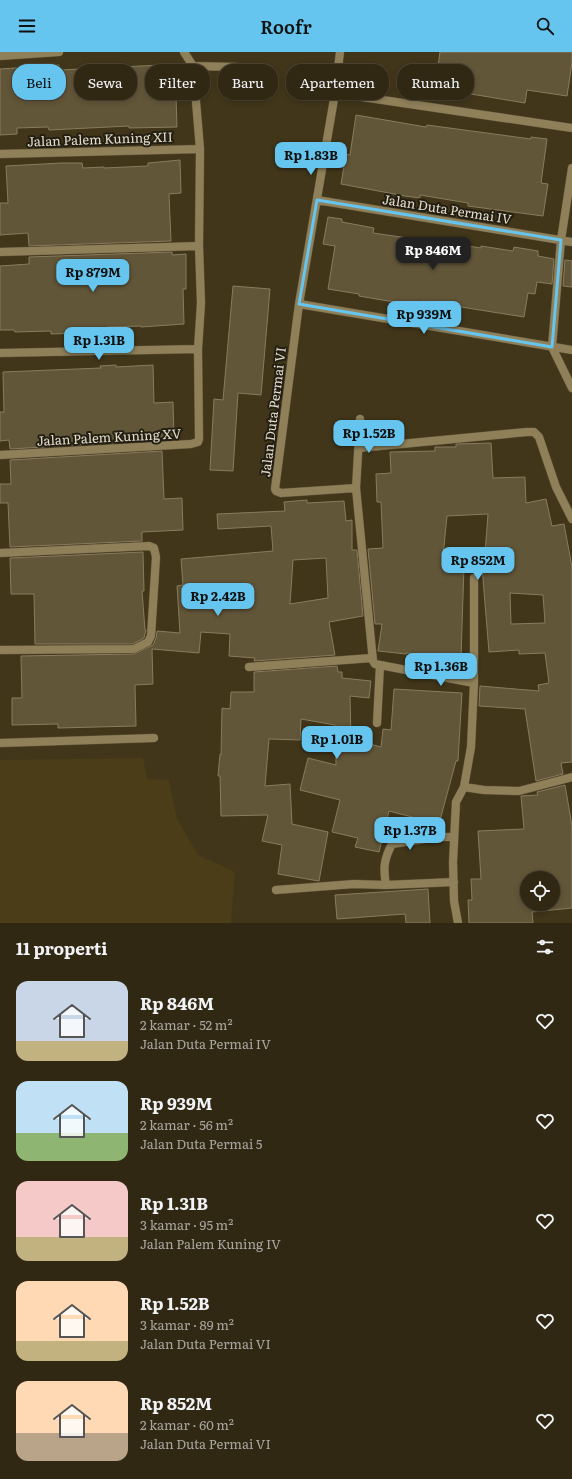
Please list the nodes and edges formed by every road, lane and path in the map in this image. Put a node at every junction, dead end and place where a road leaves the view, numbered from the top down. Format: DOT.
graph roads {
  1 [pos="59,52"];
  2 [pos="184,52"];
  3 [pos="340,52"];
  4 [pos="0,56"];
  5 [pos="192,64"];
  6 [pos="339,64"];
  7 [pos="196,100"];
  8 [pos="334,100"];
  9 [pos="382,100"];
  10 [pos="572,128"];
  11 [pos="200,149"];
  12 [pos="0,154"];
  13 [pos="572,168"];
  14 [pos="317,200"];
  15 [pos="561,240"];
  16 [pos="572,242"];
  17 [pos="199,246"];
  18 [pos="0,252"];
  19 [pos="299,304"];
  20 [pos="552,347"];
  21 [pos="198,348"];
  22 [pos="572,350"];
  23 [pos="0,353"];
  24 [pos="572,388"];
  25 [pos="360,419"];
  26 [pos="359,448"];
  27 [pos="0,455"];
  28 [pos="356,488"];
  29 [pos="572,519"];
  30 [pos="0,553"];
  31 [pos="474,578"];
  32 [pos="0,650"];
  33 [pos="372,658"];
  34 [pos="380,665"];
  35 [pos="249,667"];
  36 [pos="474,683"];
  37 [pos="377,723"];
  38 [pos="154,738"];
  39 [pos="0,743"];
  40 [pos="572,777"];
  41 [pos="464,787"];
  42 [pos="454,837"];
  43 [pos="454,882"];
  44 [pos="386,885"];
  45 [pos="276,890"];
  46 [pos="458,923"];
  1 -- 4 [label="street"];
  2 -- 5 [label="street"];
  3 -- 6 [label="street"];
  7 -- 11 [label="street"];
  8 -- 14 [label="street"];
  9 -- 10 [label="street"];
  11 -- 12 [label="street, Jalan Palem Kuning XII"];
  11 -- 17 [label="street"];
  13 -- 15 [label="street"];
  14 -- 15 [label="street, Jalan Duta Permai IV"];
  14 -- 19 [label="street"];
  15 -- 16 [label="street, Jalan Duta Permai IV"];
  15 -- 20 [label="street"];
  17 -- 18 [label="street"];
  17 -- 21 [label="street"];
  19 -- 20 [label="street"];
  19 -- 28 [label="street, Jalan Duta Permai VI"];
  20 -- 22 [label="street"];
  20 -- 24 [label="street"];
  21 -- 23 [label="street"];
  21 -- 27 [label="street, Jalan Palem Kuning XV"];
  25 -- 26 [label="street"];
  26 -- 28 [label="street"];
  26 -- 29 [label="street"];
  28 -- 33 [label="street"];
  30 -- 32 [label="street"];
  31 -- 36 [label="street"];
  33 -- 34 [label="street"];
  33 -- 35 [label="street"];
  34 -- 36 [label="street"];
  34 -- 37 [label="street"];
  36 -- 41 [label="street"];
  38 -- 39 [label="street"];
  40 -- 41 [label="street"];
  41 -- 42 [label="street"];
  42 -- 43 [label="street"];
  42 -- 44 [label="street"];
  43 -- 44 [label="street"];
  43 -- 46 [label="street"];
  44 -- 45 [label="street"];
}
